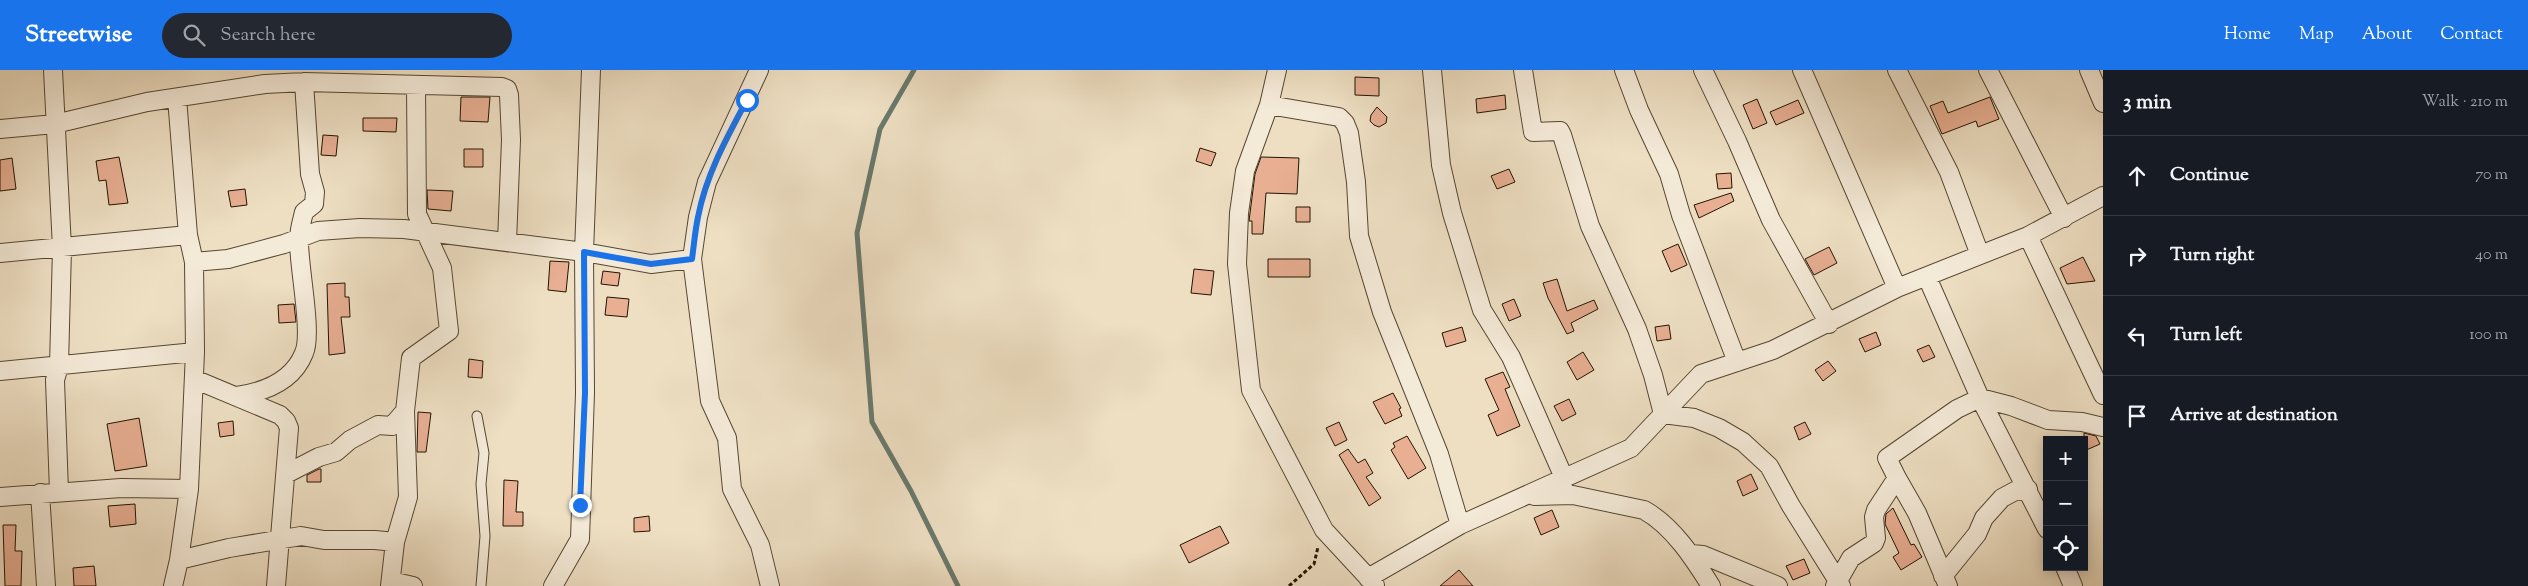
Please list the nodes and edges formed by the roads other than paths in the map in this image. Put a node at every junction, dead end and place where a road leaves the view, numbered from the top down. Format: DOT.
graph roads {
  1 [pos="53,70"];
  2 [pos="592,70"];
  3 [pos="760,70"];
  4 [pos="1277,70"];
  5 [pos="1432,70"];
  6 [pos="1523,70"];
  7 [pos="1624,70"];
  8 [pos="1703,70"];
  9 [pos="1802,70"];
  10 [pos="1897,70"];
  11 [pos="1988,70"];
  12 [pos="2089,70"];
  13 [pos="304,82"];
  14 [pos="416,85"];
  15 [pos="177,98"];
  16 [pos="2103,103"];
  17 [pos="1270,105"];
  18 [pos="55,124"];
  19 [pos="0,129"];
  20 [pos="2103,196"];
  21 [pos="2064,218"];
  22 [pos="425,232"];
  23 [pos="188,234"];
  24 [pos="2028,236"];
  25 [pos="299,239"];
  26 [pos="507,242"];
  27 [pos="62,248"];
  28 [pos="584,252"];
  29 [pos="0,253"];
  30 [pos="1980,255"];
  31 [pos="692,259"];
  32 [pos="194,262"];
  33 [pos="1927,277"];
  34 [pos="1896,288"];
  35 [pos="1829,324"];
  36 [pos="195,352"];
  37 [pos="1737,362"];
  38 [pos="60,366"];
  39 [pos="0,371"];
  40 [pos="194,379"];
  41 [pos="2103,395"];
  42 [pos="237,396"];
  43 [pos="1980,398"];
  44 [pos="405,411"];
  45 [pos="1663,414"];
  46 [pos="477,416"];
  47 [pos="2103,427"];
  48 [pos="286,474"];
  49 [pos="1897,478"];
  50 [pos="1565,480"];
  51 [pos="189,489"];
  52 [pos="2028,489"];
  53 [pos="59,492"];
  54 [pos="40,493"];
  55 [pos="1526,496"];
  56 [pos="0,497"];
  57 [pos="1460,525"];
  58 [pos="2046,526"];
  59 [pos="278,539"];
  60 [pos="395,542"];
  61 [pos="1690,554"];
  62 [pos="179,560"];
  63 [pos="2066,571"];
  64 [pos="1946,581"];
  65 [pos="1371,582"];
  66 [pos="390,583"];
  67 [pos="1838,585"];
  68 [pos="46,586"];
  69 [pos="173,586"];
  70 [pos="276,586"];
  71 [pos="413,586"];
  72 [pos="481,586"];
  73 [pos="553,586"];
  74 [pos="770,586"];
  75 [pos="1711,586"];
  76 [pos="1778,586"];
  77 [pos="2073,586"];
  1 -- 18 [label="street"];
  2 -- 28 [label="street"];
  3 -- 31 [label="street"];
  4 -- 17 [label="street"];
  5 -- 50 [label="street"];
  6 -- 45 [label="street"];
  7 -- 37 [label="street"];
  8 -- 35 [label="street"];
  9 -- 34 [label="street"];
  10 -- 30 [label="street"];
  11 -- 21 [label="street"];
  12 -- 16 [label="street"];
  13 -- 14 [label="street"];
  13 -- 15 [label="street"];
  13 -- 25 [label="street"];
  14 -- 22 [label="street"];
  14 -- 26 [label="street"];
  15 -- 18 [label="street"];
  15 -- 23 [label="street"];
  17 -- 57 [label="street"];
  17 -- 65 [label="street"];
  18 -- 19 [label="street"];
  18 -- 27 [label="street"];
  20 -- 21 [label="street"];
  21 -- 24 [label="street"];
  22 -- 25 [label="street"];
  22 -- 26 [label="street"];
  22 -- 44 [label="street"];
  23 -- 27 [label="street"];
  23 -- 32 [label="street"];
  24 -- 30 [label="street"];
  24 -- 41 [label="street"];
  25 -- 32 [label="street"];
  25 -- 42 [label="street"];
  26 -- 28 [label="street"];
  27 -- 29 [label="street"];
  27 -- 38 [label="street"];
  28 -- 31 [label="street"];
  28 -- 73 [label="street"];
  30 -- 33 [label="street"];
  31 -- 74 [label="street"];
  32 -- 36 [label="street"];
  33 -- 34 [label="street"];
  33 -- 43 [label="street"];
  34 -- 35 [label="street"];
  35 -- 37 [label="street"];
  36 -- 38 [label="street"];
  36 -- 40 [label="street"];
  37 -- 45 [label="street"];
  38 -- 39 [label="street"];
  38 -- 53 [label="street"];
  40 -- 42 [label="street"];
  40 -- 51 [label="street"];
  42 -- 48 [label="street"];
  43 -- 47 [label="street"];
  43 -- 49 [label="street"];
  43 -- 52 [label="street"];
  44 -- 48 [label="street"];
  44 -- 60 [label="street"];
  45 -- 50 [label="street"];
  45 -- 67 [label="street"];
  46 -- 72 [label="lane"];
  48 -- 59 [label="street"];
  49 -- 64 [label="street"];
  49 -- 67 [label="street"];
  50 -- 55 [label="street"];
  51 -- 53 [label="street"];
  51 -- 62 [label="street"];
  52 -- 58 [label="street"];
  52 -- 64 [label="street"];
  53 -- 54 [label="street"];
  54 -- 56 [label="street"];
  54 -- 68 [label="street"];
  55 -- 57 [label="street"];
  55 -- 61 [label="street"];
  57 -- 65 [label="street"];
  59 -- 60 [label="street"];
  59 -- 62 [label="street"];
  59 -- 70 [label="street"];
  60 -- 66 [label="street"];
  61 -- 75 [label="street"];
  61 -- 76 [label="street"];
  62 -- 69 [label="street"];
  63 -- 77 [label="street"];
  66 -- 71 [label="street"];
}
